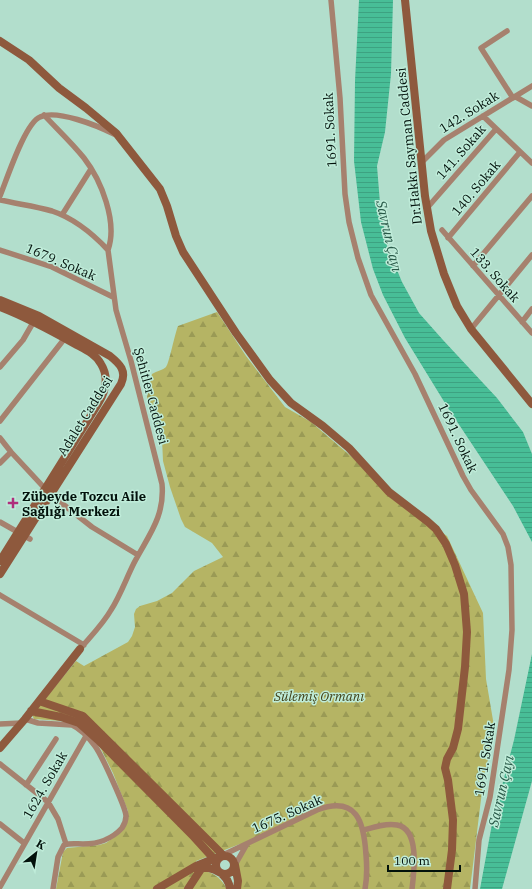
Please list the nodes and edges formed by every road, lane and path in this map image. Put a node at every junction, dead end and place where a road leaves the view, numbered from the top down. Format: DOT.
graph roads {
  1 [pos="331,0"];
  2 [pos="405,0"];
  3 [pos="508,31"];
  4 [pos="0,41"];
  5 [pos="532,86"];
  6 [pos="514,98"];
  7 [pos="532,106"];
  8 [pos="44,115"];
  9 [pos="483,116"];
  10 [pos="496,129"];
  11 [pos="119,136"];
  12 [pos="520,152"];
  13 [pos="422,162"];
  14 [pos="532,163"];
  15 [pos="91,169"];
  16 [pos="0,196"];
  17 [pos="532,196"];
  18 [pos="0,200"];
  19 [pos="427,208"];
  20 [pos="62,215"];
  21 [pos="442,230"];
  22 [pos="448,238"];
  23 [pos="0,250"];
  24 [pos="108,250"];
  25 [pos="532,255"];
  26 [pos="473,266"];
  27 [pos="499,295"];
  28 [pos="113,297"];
  29 [pos="0,300"];
  30 [pos="0,307"];
  31 [pos="532,309"];
  32 [pos="34,321"];
  33 [pos="522,322"];
  34 [pos="471,328"];
  35 [pos="532,333"];
  36 [pos="65,338"];
  37 [pos="0,367"];
  38 [pos="532,404"];
  39 [pos="0,420"];
  40 [pos="0,438"];
  41 [pos="11,452"];
  42 [pos="0,463"];
  43 [pos="48,492"];
  44 [pos="0,522"];
  45 [pos="24,535"];
  46 [pos="138,555"];
  47 [pos="0,561"];
  48 [pos="0,574"];
  49 [pos="0,595"];
  50 [pos="82,647"];
  51 [pos="39,701"];
  52 [pos="31,711"];
  53 [pos="23,721"];
  54 [pos="0,724"];
  55 [pos="86,736"];
  56 [pos="56,739"];
  57 [pos="0,748"];
  58 [pos="0,764"];
  59 [pos="26,785"];
  60 [pos="48,802"];
  61 [pos="0,824"];
  62 [pos="364,830"];
  63 [pos="24,843"];
  64 [pos="66,844"];
  65 [pos="247,844"];
  66 [pos="223,855"];
  67 [pos="214,859"];
  68 [pos="235,864"];
  69 [pos="199,866"];
  70 [pos="219,871"];
  71 [pos="0,886"];
  72 [pos="364,888"];
  73 [pos="53,889"];
  74 [pos="157,889"];
  75 [pos="188,889"];
  76 [pos="230,889"];
  77 [pos="237,889"];
  78 [pos="412,889"];
  79 [pos="447,889"];
  80 [pos="475,889"];
  1 -- 80 [label="street, 1691. Sokak"];
  2 -- 13 [label="street, Dr.Hakkı Sayman Caddesi"];
  3 -- 6 [label="street"];
  4 -- 11 [label="street"];
  5 -- 6 [label="street, 142. Sokak"];
  6 -- 7 [label="street"];
  6 -- 9 [label="street, 142. Sokak"];
  8 -- 11 [label="street"];
  8 -- 15 [label="street, Şehitler Caddesi"];
  8 -- 16 [label="street"];
  9 -- 10 [label="street"];
  9 -- 13 [label="street, 142. Sokak"];
  10 -- 12 [label="street"];
  10 -- 19 [label="street, 141. Sokak"];
  11 -- 79 [label="street"];
  12 -- 14 [label="street"];
  12 -- 22 [label="street, 140. Sokak"];
  13 -- 19 [label="street, Dr.Hakkı Sayman Caddesi"];
  15 -- 20 [label="street"];
  15 -- 24 [label="street, Şehitler Caddesi"];
  17 -- 26 [label="street"];
  18 -- 20 [label="street"];
  19 -- 34 [label="street, Dr.Hakkı Sayman Caddesi"];
  20 -- 24 [label="street"];
  21 -- 22 [label="street, 133. Sokak"];
  22 -- 26 [label="street, 133. Sokak"];
  23 -- 28 [label="street, 1679. Sokak"];
  24 -- 28 [label="street, Şehitler Caddesi"];
  25 -- 27 [label="street"];
  26 -- 27 [label="street, 133. Sokak"];
  27 -- 33 [label="street, 133. Sokak"];
  27 -- 34 [label="street"];
  28 -- 46 [label="street, Şehitler Caddesi"];
  29 -- 43 [label="street, Adalet Caddesi"];
  30 -- 32 [label="street"];
  31 -- 33 [label="street"];
  32 -- 36 [label="street"];
  32 -- 37 [label="street"];
  33 -- 35 [label="street, 133. Sokak"];
  34 -- 38 [label="street, Dr.Hakkı Sayman Caddesi"];
  36 -- 39 [label="street"];
  36 -- 43 [label="street"];
  40 -- 41 [label="street"];
  41 -- 42 [label="street"];
  41 -- 43 [label="street"];
  43 -- 45 [label="street"];
  43 -- 46 [label="street"];
  44 -- 45 [label="street"];
  45 -- 47 [label="street"];
  45 -- 48 [label="street"];
  46 -- 50 [label="street, Şehitler Caddesi"];
  49 -- 50 [label="street"];
  50 -- 51 [label="street"];
  51 -- 52 [label="street"];
  51 -- 66 [label="street"];
  52 -- 53 [label="street"];
  52 -- 67 [label="street"];
  53 -- 54 [label="street"];
  53 -- 55 [label="street"];
  53 -- 57 [label="street"];
  55 -- 60 [label="street, 1624. Sokak"];
  55 -- 64 [label="street"];
  56 -- 59 [label="street"];
  58 -- 59 [label="street"];
  59 -- 60 [label="street"];
  60 -- 63 [label="street, 1624. Sokak"];
  60 -- 64 [label="street"];
  61 -- 63 [label="street"];
  62 -- 65 [label="street, 1675. Sokak"];
  62 -- 72 [label="street, 1675. Sokak"];
  62 -- 78 [label="street"];
  63 -- 71 [label="street, 1624. Sokak"];
  64 -- 73 [label="street"];
  65 -- 66 [label="street, 1675. Sokak"];
  65 -- 68 [label="street"];
  66 -- 67 [label="street"];
  66 -- 68 [label="street"];
  66 -- 70 [label="street"];
  67 -- 69 [label="street"];
  68 -- 70 [label="street"];
  68 -- 77 [label="street"];
  69 -- 70 [label="street"];
  69 -- 74 [label="street"];
  69 -- 75 [label="street"];
  70 -- 76 [label="street"];
}
